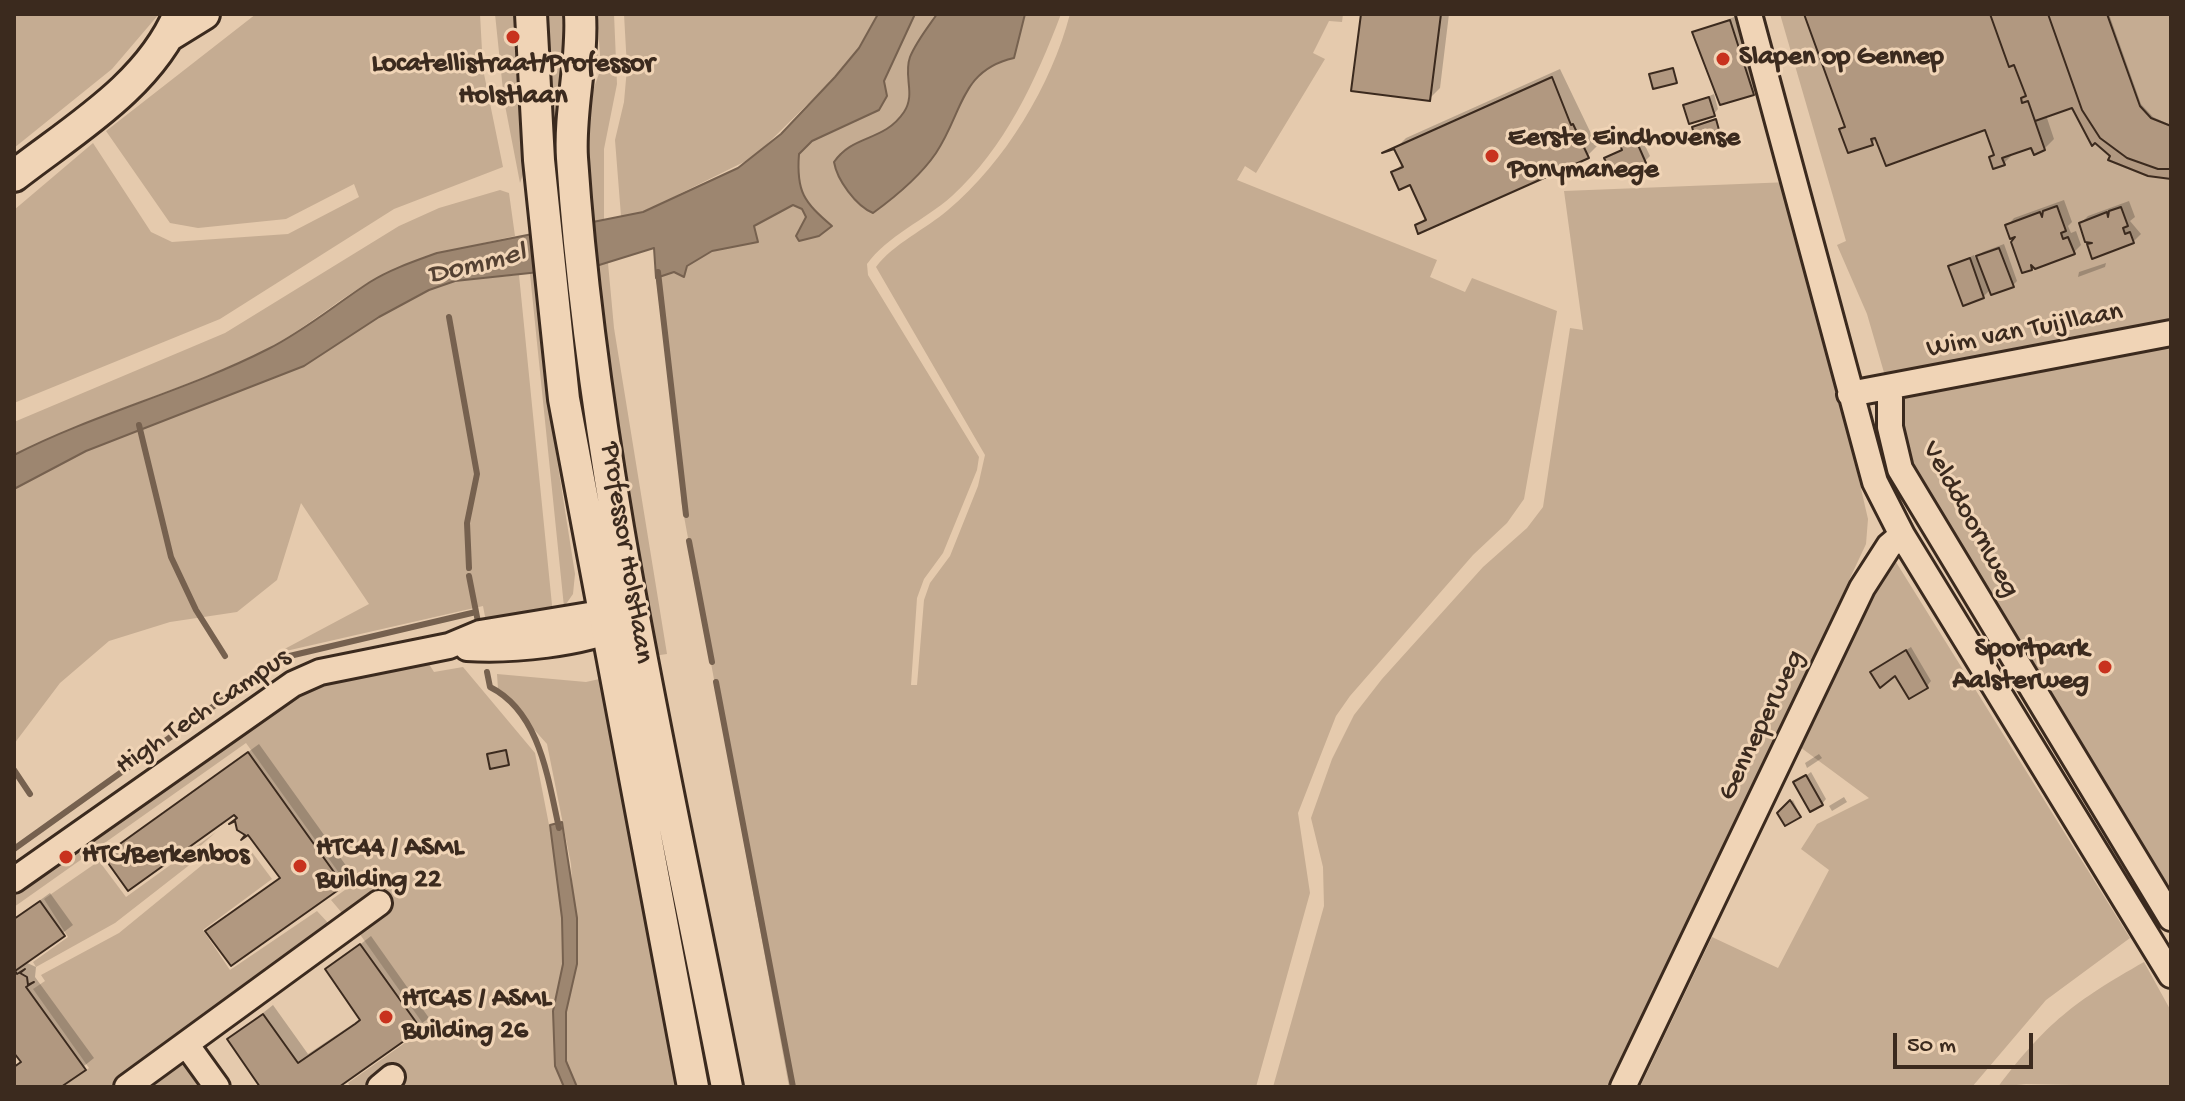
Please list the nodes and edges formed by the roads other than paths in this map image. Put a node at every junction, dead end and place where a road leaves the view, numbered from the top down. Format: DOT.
graph roads {
  1 [pos="204,14"];
  2 [pos="531,14"];
  3 [pos="580,14"];
  4 [pos="1749,14"];
  5 [pos="174,25"];
  6 [pos="14,176"];
  7 [pos="2171,333"];
  8 [pos="1890,389"];
  9 [pos="1850,394"];
  10 [pos="1902,535"];
  11 [pos="636,619"];
  12 [pos="603,624"];
  13 [pos="14,880"];
  14 [pos="379,903"];
  15 [pos="2171,918"];
  16 [pos="2171,975"];
  17 [pos="186,1044"];
  18 [pos="127,1087"];
  19 [pos="217,1087"];
  20 [pos="693,1087"];
  21 [pos="727,1087"];
  22 [pos="1623,1087"];
  1 -- 5 [label="main road"];
  2 -- 12 [label="main road, Professor Holstlaan"];
  3 -- 11 [label="main road, Professor Holstlaan"];
  4 -- 9 [label="street"];
  5 -- 6 [label="main road"];
  7 -- 8 [label="street, Wim van Tuijllaan"];
  8 -- 9 [label="street"];
  8 -- 15 [label="street, Velddoornweg"];
  9 -- 10 [label="street"];
  10 -- 16 [label="street"];
  10 -- 22 [label="street, Genneperweg"];
  11 -- 12 [label="street, High Tech Campus"];
  11 -- 21 [label="main road, Professor Holstlaan"];
  12 -- 13 [label="street, High Tech Campus"];
  12 -- 20 [label="main road, Professor Holstlaan"];
  14 -- 17 [label="street"];
  17 -- 18 [label="street"];
  17 -- 19 [label="street"];
}
